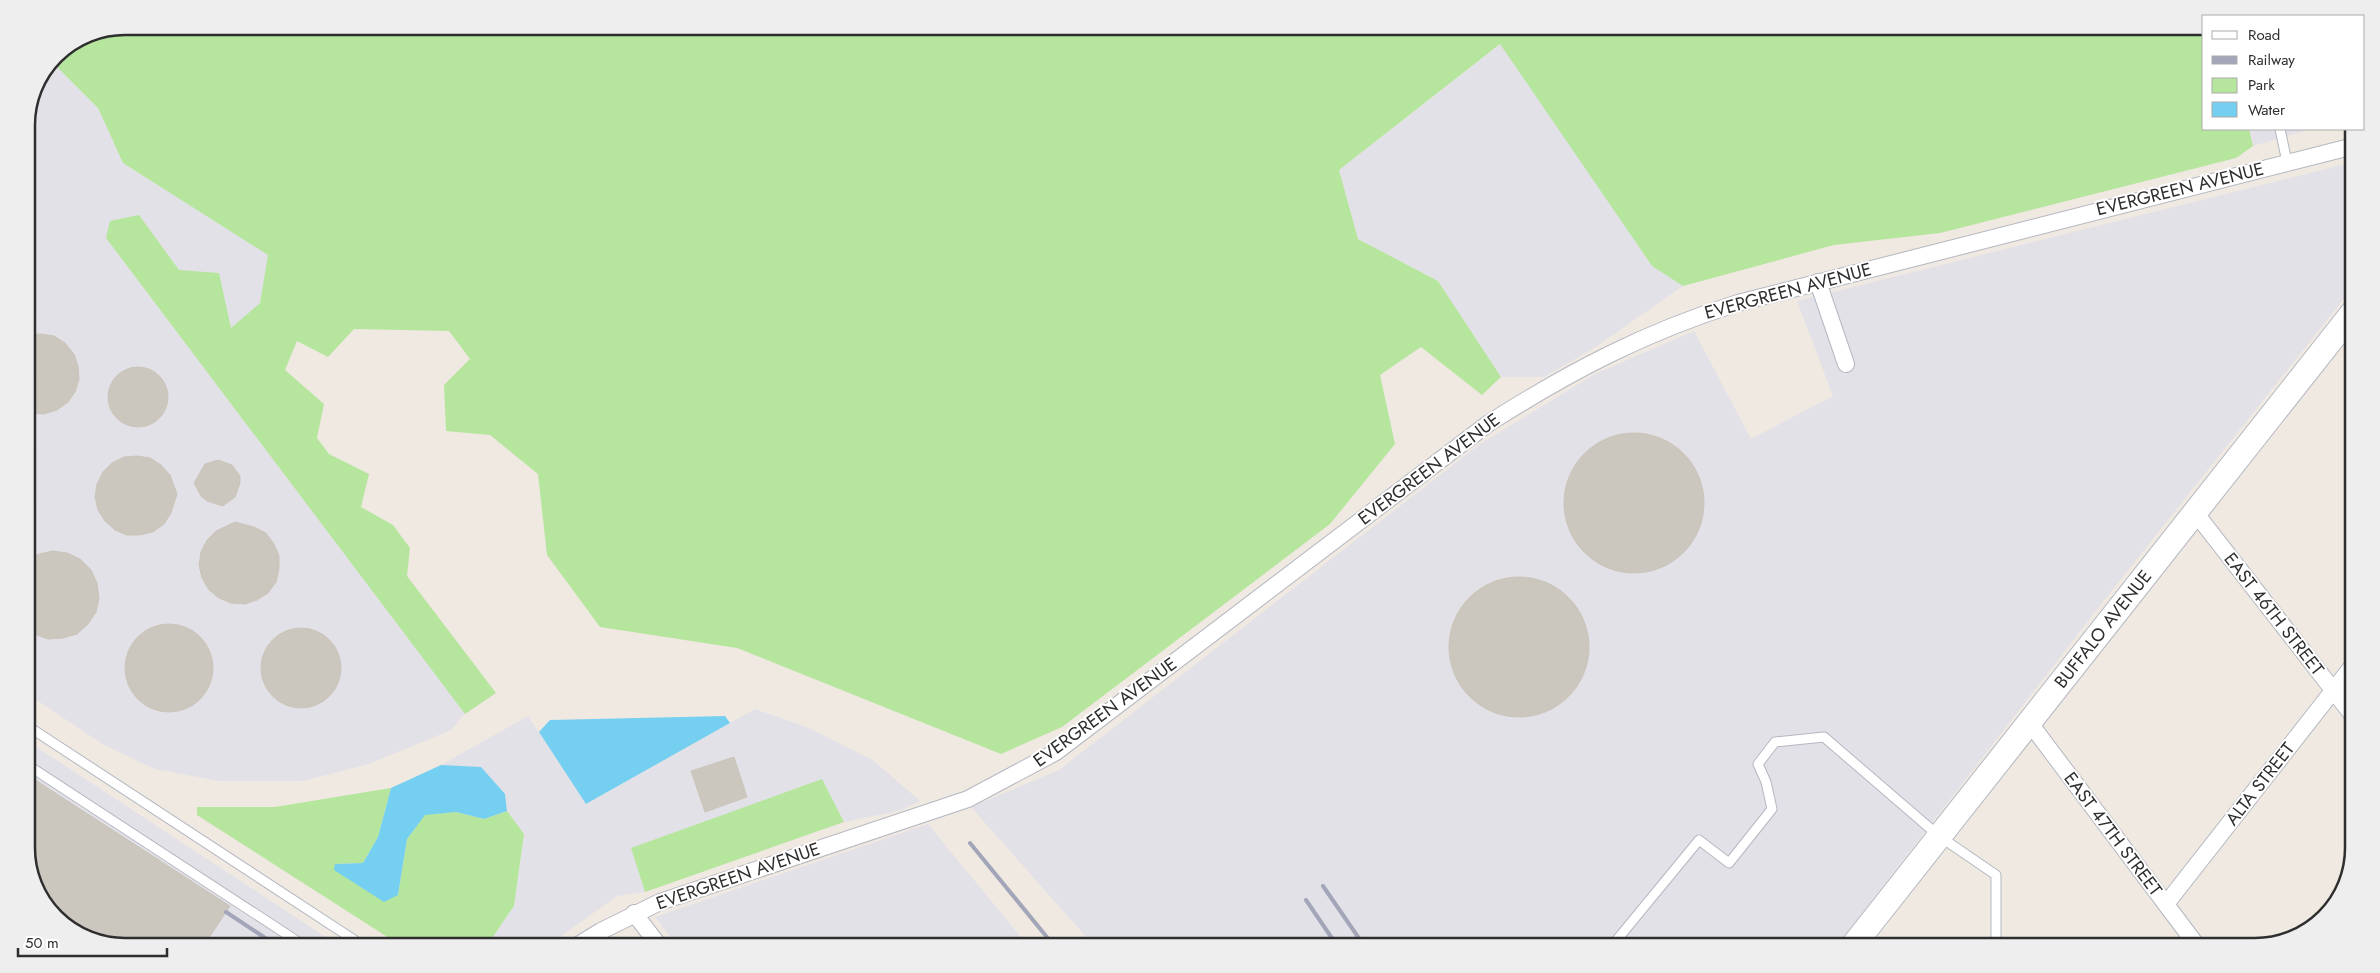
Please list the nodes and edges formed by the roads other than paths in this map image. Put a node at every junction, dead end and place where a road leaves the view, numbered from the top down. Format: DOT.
graph roads {
  1 [pos="2280,130"];
  2 [pos="2345,148"];
  3 [pos="2287,162"];
  4 [pos="1818,282"];
  5 [pos="2345,322"];
  6 [pos="1846,364"];
  7 [pos="2194,511"];
  8 [pos="2345,676"];
  9 [pos="2334,690"];
  10 [pos="2345,705"];
  11 [pos="2029,722"];
  12 [pos="35,731"];
  13 [pos="35,770"];
  14 [pos="1939,836"];
  15 [pos="2166,904"];
  16 [pos="634,914"];
  17 [pos="291,938"];
  18 [pos="351,938"];
  19 [pos="591,938"];
  20 [pos="653,938"];
  21 [pos="1617,938"];
  22 [pos="1859,938"];
  23 [pos="1996,938"];
  24 [pos="2191,938"];
  1 -- 3 [label="lane"];
  2 -- 3 [label="street, EVERGREEN AVENUE"];
  3 -- 4 [label="street, EVERGREEN AVENUE"];
  4 -- 6 [label="street"];
  4 -- 16 [label="street, EVERGREEN AVENUE"];
  5 -- 7 [label="street, BUFFALO AVENUE"];
  7 -- 9 [label="street, EAST 46TH STREET"];
  7 -- 11 [label="street, BUFFALO AVENUE"];
  8 -- 9 [label="street, ALTA STREET"];
  9 -- 10 [label="street, EAST 46TH STREET"];
  9 -- 15 [label="street, ALTA STREET"];
  11 -- 14 [label="street, BUFFALO AVENUE"];
  11 -- 15 [label="street, EAST 47TH STREET"];
  12 -- 18 [label="lane"];
  13 -- 17 [label="lane"];
  14 -- 21 [label="lane"];
  14 -- 22 [label="street, BUFFALO AVENUE"];
  14 -- 23 [label="lane"];
  15 -- 24 [label="street, EAST 47TH STREET"];
  16 -- 19 [label="street, EVERGREEN AVENUE"];
  16 -- 20 [label="street"];
}
